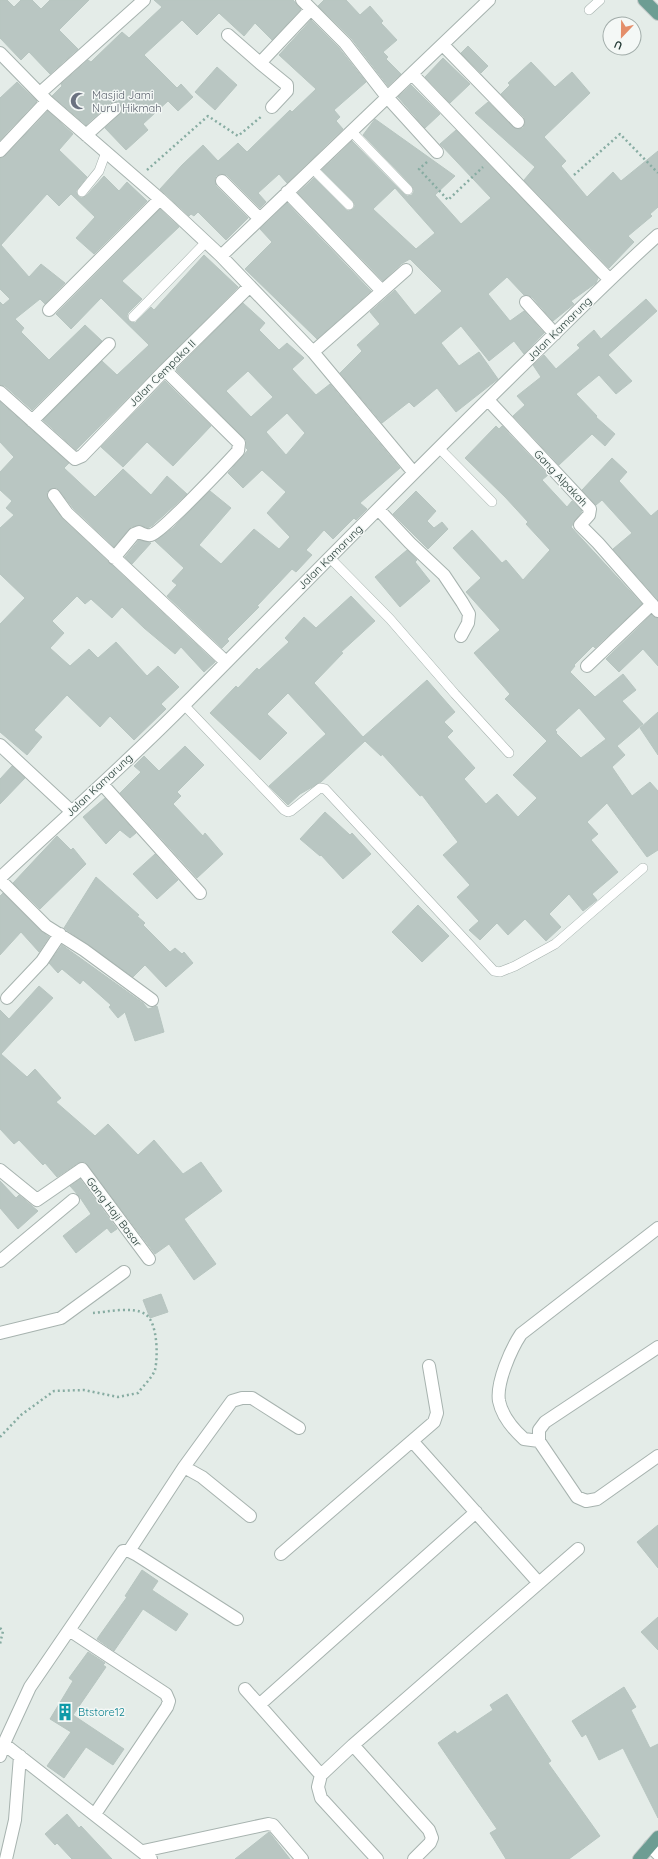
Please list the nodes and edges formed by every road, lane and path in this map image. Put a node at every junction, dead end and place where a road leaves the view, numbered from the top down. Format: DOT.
graph roads {
  1 [pos="144,0"];
  2 [pos="302,0"];
  3 [pos="489,0"];
  4 [pos="600,0"];
  5 [pos="644,0"];
  6 [pos="311,9"];
  7 [pos="589,10"];
  8 [pos="658,14"];
  9 [pos="228,35"];
  10 [pos="443,45"];
  11 [pos="0,53"];
  12 [pos="260,63"];
  13 [pos="412,74"];
  14 [pos="43,97"];
  15 [pos="387,97"];
  16 [pos="272,107"];
  17 [pos="115,109"];
  18 [pos="518,122"];
  19 [pos="351,131"];
  20 [pos="86,135"];
  21 [pos="0,150"];
  22 [pos="106,152"];
  23 [pos="437,152"];
  24 [pos="494,158"];
  25 [pos="312,168"];
  26 [pos="658,173"];
  27 [pos="574,175"];
  28 [pos="137,178"];
  29 [pos="222,182"];
  30 [pos="408,190"];
  31 [pos="82,192"];
  32 [pos="287,192"];
  33 [pos="160,198"];
  34 [pos="348,205"];
  35 [pos="259,218"];
  36 [pos="658,235"];
  37 [pos="206,242"];
  38 [pos="221,256"];
  39 [pos="406,270"];
  40 [pos="608,279"];
  41 [pos="250,286"];
  42 [pos="382,291"];
  43 [pos="526,302"];
  44 [pos="49,310"];
  45 [pos="132,317"];
  46 [pos="555,334"];
  47 [pos="109,344"];
  48 [pos="313,352"];
  49 [pos="165,370"];
  50 [pos="0,392"];
  51 [pos="488,400"];
  52 [pos="32,421"];
  53 [pos="440,448"];
  54 [pos="414,473"];
  55 [pos="54,495"];
  56 [pos="492,502"];
  57 [pos="378,510"];
  58 [pos="329,557"];
  59 [pos="114,558"];
  60 [pos="655,607"];
  61 [pos="461,636"];
  62 [pos="226,662"];
  63 [pos="587,666"];
  64 [pos="184,705"];
  65 [pos="0,745"];
  66 [pos="509,753"];
  67 [pos="102,784"];
  68 [pos="71,811"];
  69 [pos="644,868"];
  70 [pos="0,879"];
  71 [pos="200,893"];
  72 [pos="60,934"];
  73 [pos="7,998"];
  74 [pos="152,1000"];
  75 [pos="0,1170"];
  76 [pos="73,1200"];
  77 [pos="658,1228"];
  78 [pos="149,1259"];
  79 [pos="0,1261"];
  80 [pos="124,1272"];
  81 [pos="92,1314"];
  82 [pos="0,1333"];
  83 [pos="658,1347"];
  84 [pos="429,1366"];
  85 [pos="299,1428"];
  86 [pos="0,1437"];
  87 [pos="539,1441"];
  88 [pos="413,1442"];
  89 [pos="658,1456"];
  90 [pos="184,1467"];
  91 [pos="476,1512"];
  92 [pos="250,1516"];
  93 [pos="578,1549"];
  94 [pos="129,1551"];
  95 [pos="281,1554"];
  96 [pos="538,1582"];
  97 [pos="237,1619"];
  98 [pos="0,1628"];
  99 [pos="69,1630"];
  100 [pos="0,1644"];
  101 [pos="245,1689"];
  102 [pos="259,1705"];
  103 [pos="4,1744"];
  104 [pos="353,1745"];
  105 [pos="0,1756"];
  106 [pos="20,1756"];
  107 [pos="321,1775"];
  108 [pos="95,1814"];
  109 [pos="166,1846"];
  110 [pos="655,1846"];
  111 [pos="147,1855"];
  112 [pos="6,1859"];
  113 [pos="163,1859"];
  114 [pos="302,1859"];
  115 [pos="377,1859"];
  116 [pos="414,1859"];
  117 [pos="639,1859"];
  1 -- 14 [label="street"];
  2 -- 6 [label="street"];
  3 -- 10 [label="street"];
  4 -- 7 [label="lane"];
  5 -- 8 [label="main road"];
  6 -- 12 [label="street"];
  6 -- 15 [label="street"];
  9 -- 12 [label="street"];
  10 -- 13 [label="street"];
  10 -- 18 [label="street"];
  11 -- 14 [label="street"];
  12 -- 16 [label="street"];
  13 -- 15 [label="street"];
  13 -- 24 [label="street"];
  14 -- 20 [label="street"];
  14 -- 21 [label="street"];
  15 -- 19 [label="street"];
  15 -- 23 [label="street"];
  16 -- 28 [label="path"];
  17 -- 20 [label="street"];
  19 -- 25 [label="street"];
  19 -- 30 [label="lane"];
  20 -- 22 [label="street"];
  22 -- 28 [label="street"];
  22 -- 31 [label="lane"];
  23 -- 24 [label="path"];
  24 -- 40 [label="street"];
  25 -- 32 [label="street"];
  25 -- 34 [label="lane"];
  26 -- 27 [label="path"];
  28 -- 33 [label="street"];
  29 -- 35 [label="street"];
  32 -- 35 [label="street"];
  32 -- 42 [label="street"];
  33 -- 37 [label="street"];
  33 -- 44 [label="street"];
  35 -- 38 [label="street"];
  36 -- 40 [label="street, Jalan Kamarung"];
  37 -- 38 [label="street"];
  37 -- 45 [label="lane"];
  38 -- 41 [label="street"];
  39 -- 42 [label="street"];
  40 -- 46 [label="street, Jalan Kamarung"];
  41 -- 48 [label="street"];
  41 -- 49 [label="street, Jalan Cempaka II"];
  42 -- 48 [label="street"];
  43 -- 46 [label="street"];
  46 -- 51 [label="street, Jalan Kamarung"];
  47 -- 52 [label="street"];
  48 -- 54 [label="street"];
  49 -- 52 [label="street, Jalan Cempaka II"];
  49 -- 59 [label="street"];
  50 -- 52 [label="street"];
  51 -- 53 [label="street, Jalan Kamarung"];
  51 -- 60 [label="street, Gang Alpakah"];
  53 -- 54 [label="street, Jalan Kamarung"];
  53 -- 56 [label="lane"];
  54 -- 57 [label="street, Jalan Kamarung"];
  55 -- 59 [label="street"];
  57 -- 58 [label="street, Jalan Kamarung"];
  57 -- 61 [label="street"];
  58 -- 62 [label="street, Jalan Kamarung"];
  58 -- 66 [label="lane"];
  59 -- 62 [label="street"];
  60 -- 63 [label="street"];
  62 -- 64 [label="street, Jalan Kamarung"];
  64 -- 67 [label="street, Jalan Kamarung"];
  64 -- 69 [label="lane"];
  65 -- 68 [label="street"];
  67 -- 68 [label="street, Jalan Kamarung"];
  67 -- 71 [label="street"];
  68 -- 70 [label="street, Jalan Kamarung"];
  70 -- 72 [label="street"];
  72 -- 73 [label="street"];
  72 -- 74 [label="street"];
  75 -- 78 [label="street, Gang Haji Basar"];
  76 -- 79 [label="street"];
  77 -- 87 [label="street"];
  80 -- 82 [label="street"];
  81 -- 86 [label="path"];
  83 -- 87 [label="street"];
  84 -- 88 [label="street"];
  85 -- 90 [label="street"];
  87 -- 89 [label="street"];
  88 -- 91 [label="street"];
  88 -- 95 [label="street"];
  90 -- 92 [label="street"];
  90 -- 94 [label="street"];
  91 -- 96 [label="street"];
  91 -- 102 [label="street"];
  93 -- 96 [label="street"];
  94 -- 97 [label="street"];
  94 -- 99 [label="street"];
  96 -- 104 [label="street"];
  98 -- 100 [label="path"];
  99 -- 103 [label="street"];
  99 -- 108 [label="street"];
  101 -- 102 [label="street"];
  102 -- 107 [label="street"];
  103 -- 105 [label="street"];
  103 -- 106 [label="street"];
  104 -- 107 [label="street"];
  104 -- 116 [label="street"];
  106 -- 108 [label="street"];
  106 -- 112 [label="street"];
  107 -- 115 [label="street"];
  108 -- 111 [label="street"];
  109 -- 111 [label="street"];
  109 -- 113 [label="street"];
  109 -- 114 [label="street"];
  110 -- 117 [label="main road"];
}
